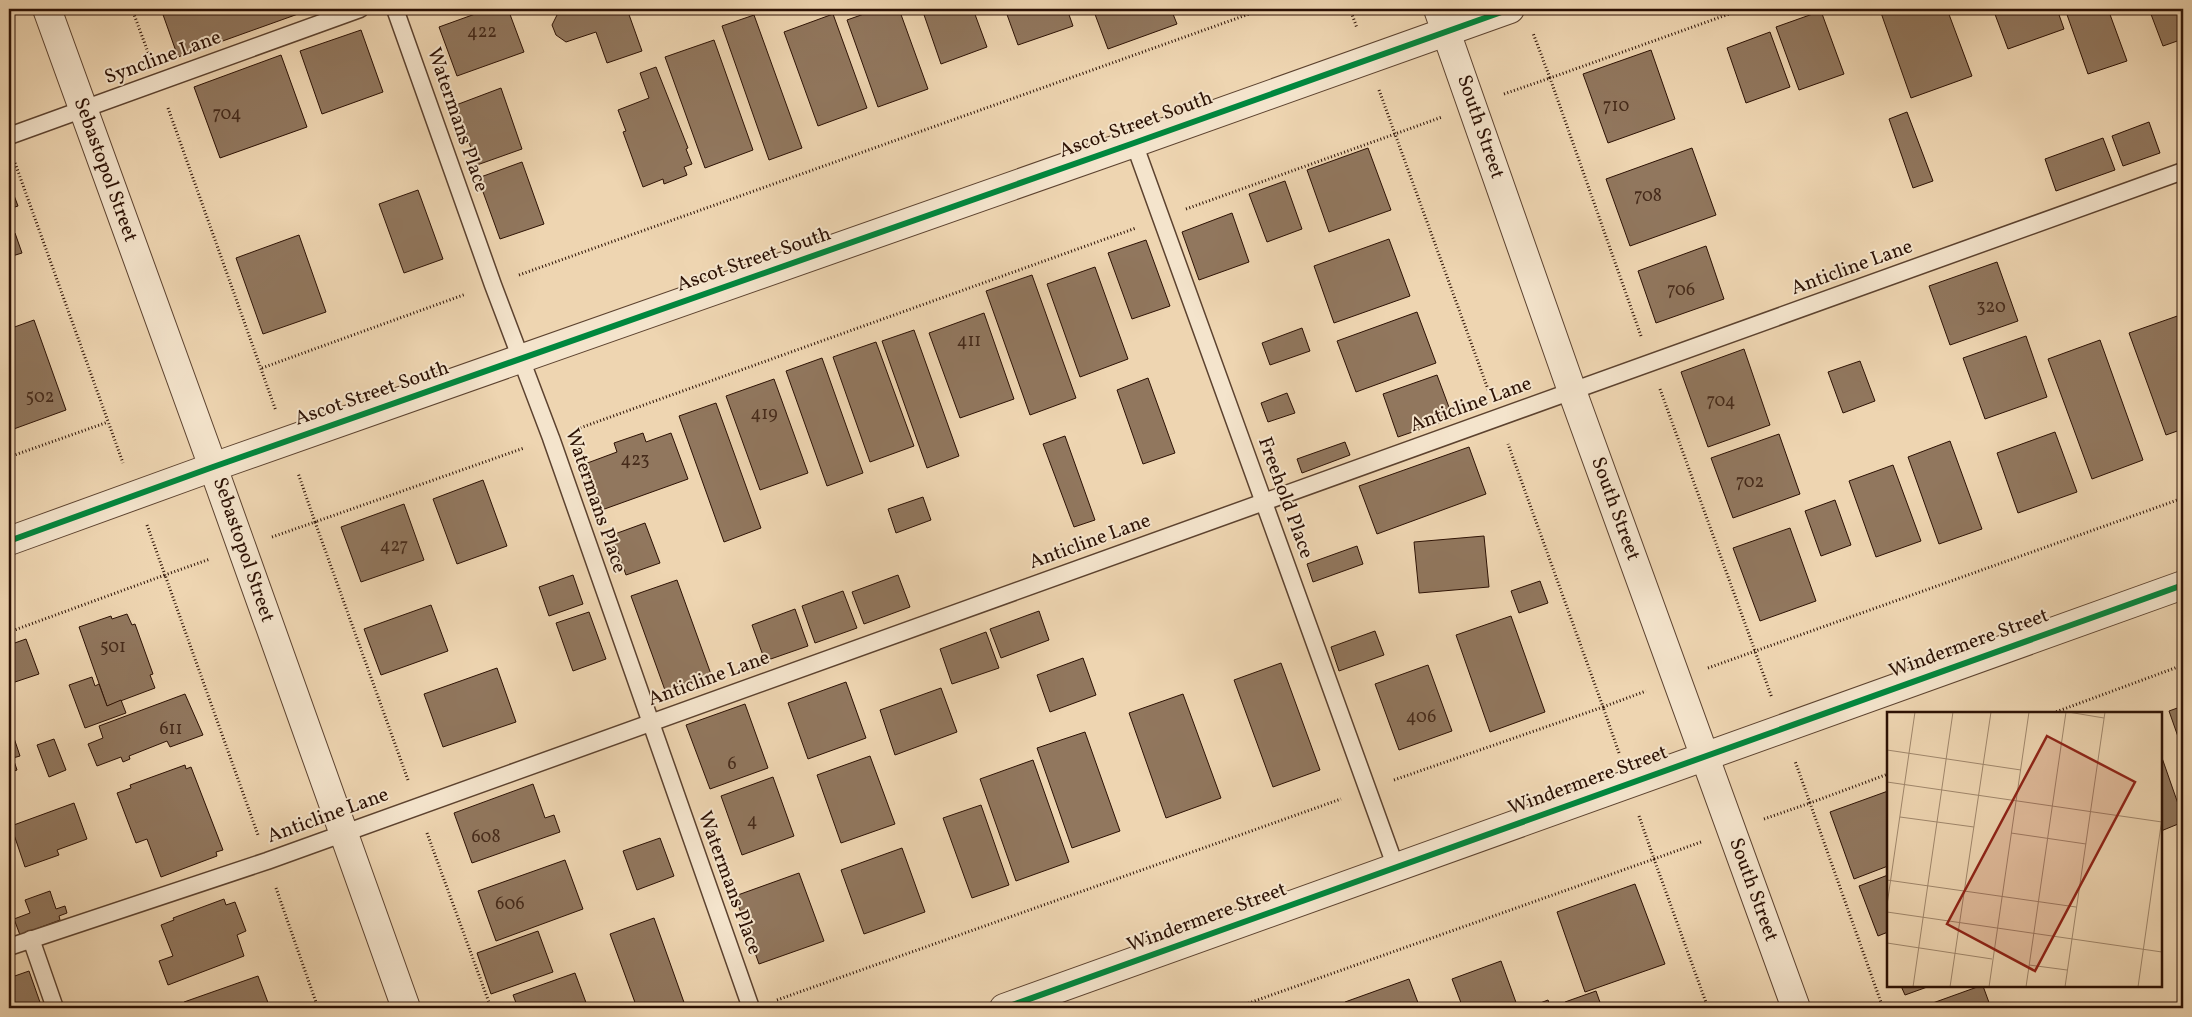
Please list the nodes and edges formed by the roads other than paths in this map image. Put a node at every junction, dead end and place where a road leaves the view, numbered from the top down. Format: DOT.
graph roads {
  1 [pos="47,9"];
  2 [pos="360,9"];
  3 [pos="396,9"];
  4 [pos="1510,9"];
  5 [pos="1442,20"];
  6 [pos="83,111"];
  7 [pos="9,136"];
  8 [pos="1134,143"];
  9 [pos="2183,171"];
  10 [pos="520,359"];
  11 [pos="1572,391"];
  12 [pos="213,466"];
  13 [pos="1264,502"];
  14 [pos="9,541"];
  15 [pos="2183,585"];
  16 [pos="650,723"];
  17 [pos="1704,757"];
  18 [pos="343,833"];
  19 [pos="1396,868"];
  20 [pos="31,939"];
  21 [pos="9,947"];
  22 [pos="56,1008"];
  23 [pos="406,1008"];
  24 [pos="751,1008"];
  25 [pos="1004,1008"];
  26 [pos="1796,1008"];
  1 -- 6 [label="street, Sebastopol Street"];
  2 -- 6 [label="lane, Syncline Lane"];
  3 -- 10 [label="lane, Watermans Place"];
  4 -- 5 [label="street, Ascot Street South"];
  5 -- 8 [label="street, Ascot Street South"];
  5 -- 11 [label="street, South Street"];
  6 -- 7 [label="lane, Syncline Lane"];
  6 -- 12 [label="street, Sebastopol Street"];
  8 -- 10 [label="street, Ascot Street South"];
  8 -- 13 [label="lane, Freehold Place"];
  9 -- 11 [label="lane, Anticline Lane"];
  10 -- 12 [label="street, Ascot Street South"];
  10 -- 16 [label="lane, Watermans Place"];
  11 -- 13 [label="lane, Anticline Lane"];
  11 -- 17 [label="street, South Street"];
  12 -- 14 [label="street, Ascot Street South"];
  12 -- 18 [label="street, Sebastopol Street"];
  13 -- 16 [label="lane, Anticline Lane"];
  13 -- 19 [label="lane, Freehold Place"];
  15 -- 17 [label="street, Windermere Street"];
  16 -- 18 [label="lane, Anticline Lane"];
  16 -- 24 [label="lane, Watermans Place"];
  17 -- 19 [label="street, Windermere Street"];
  17 -- 26 [label="street, South Street"];
  18 -- 20 [label="lane, Anticline Lane"];
  18 -- 23 [label="street, Sebastopol Street"];
  19 -- 25 [label="street, Windermere Street"];
  20 -- 21 [label="lane, Anticline Lane"];
  20 -- 22 [label="lane"];
}
